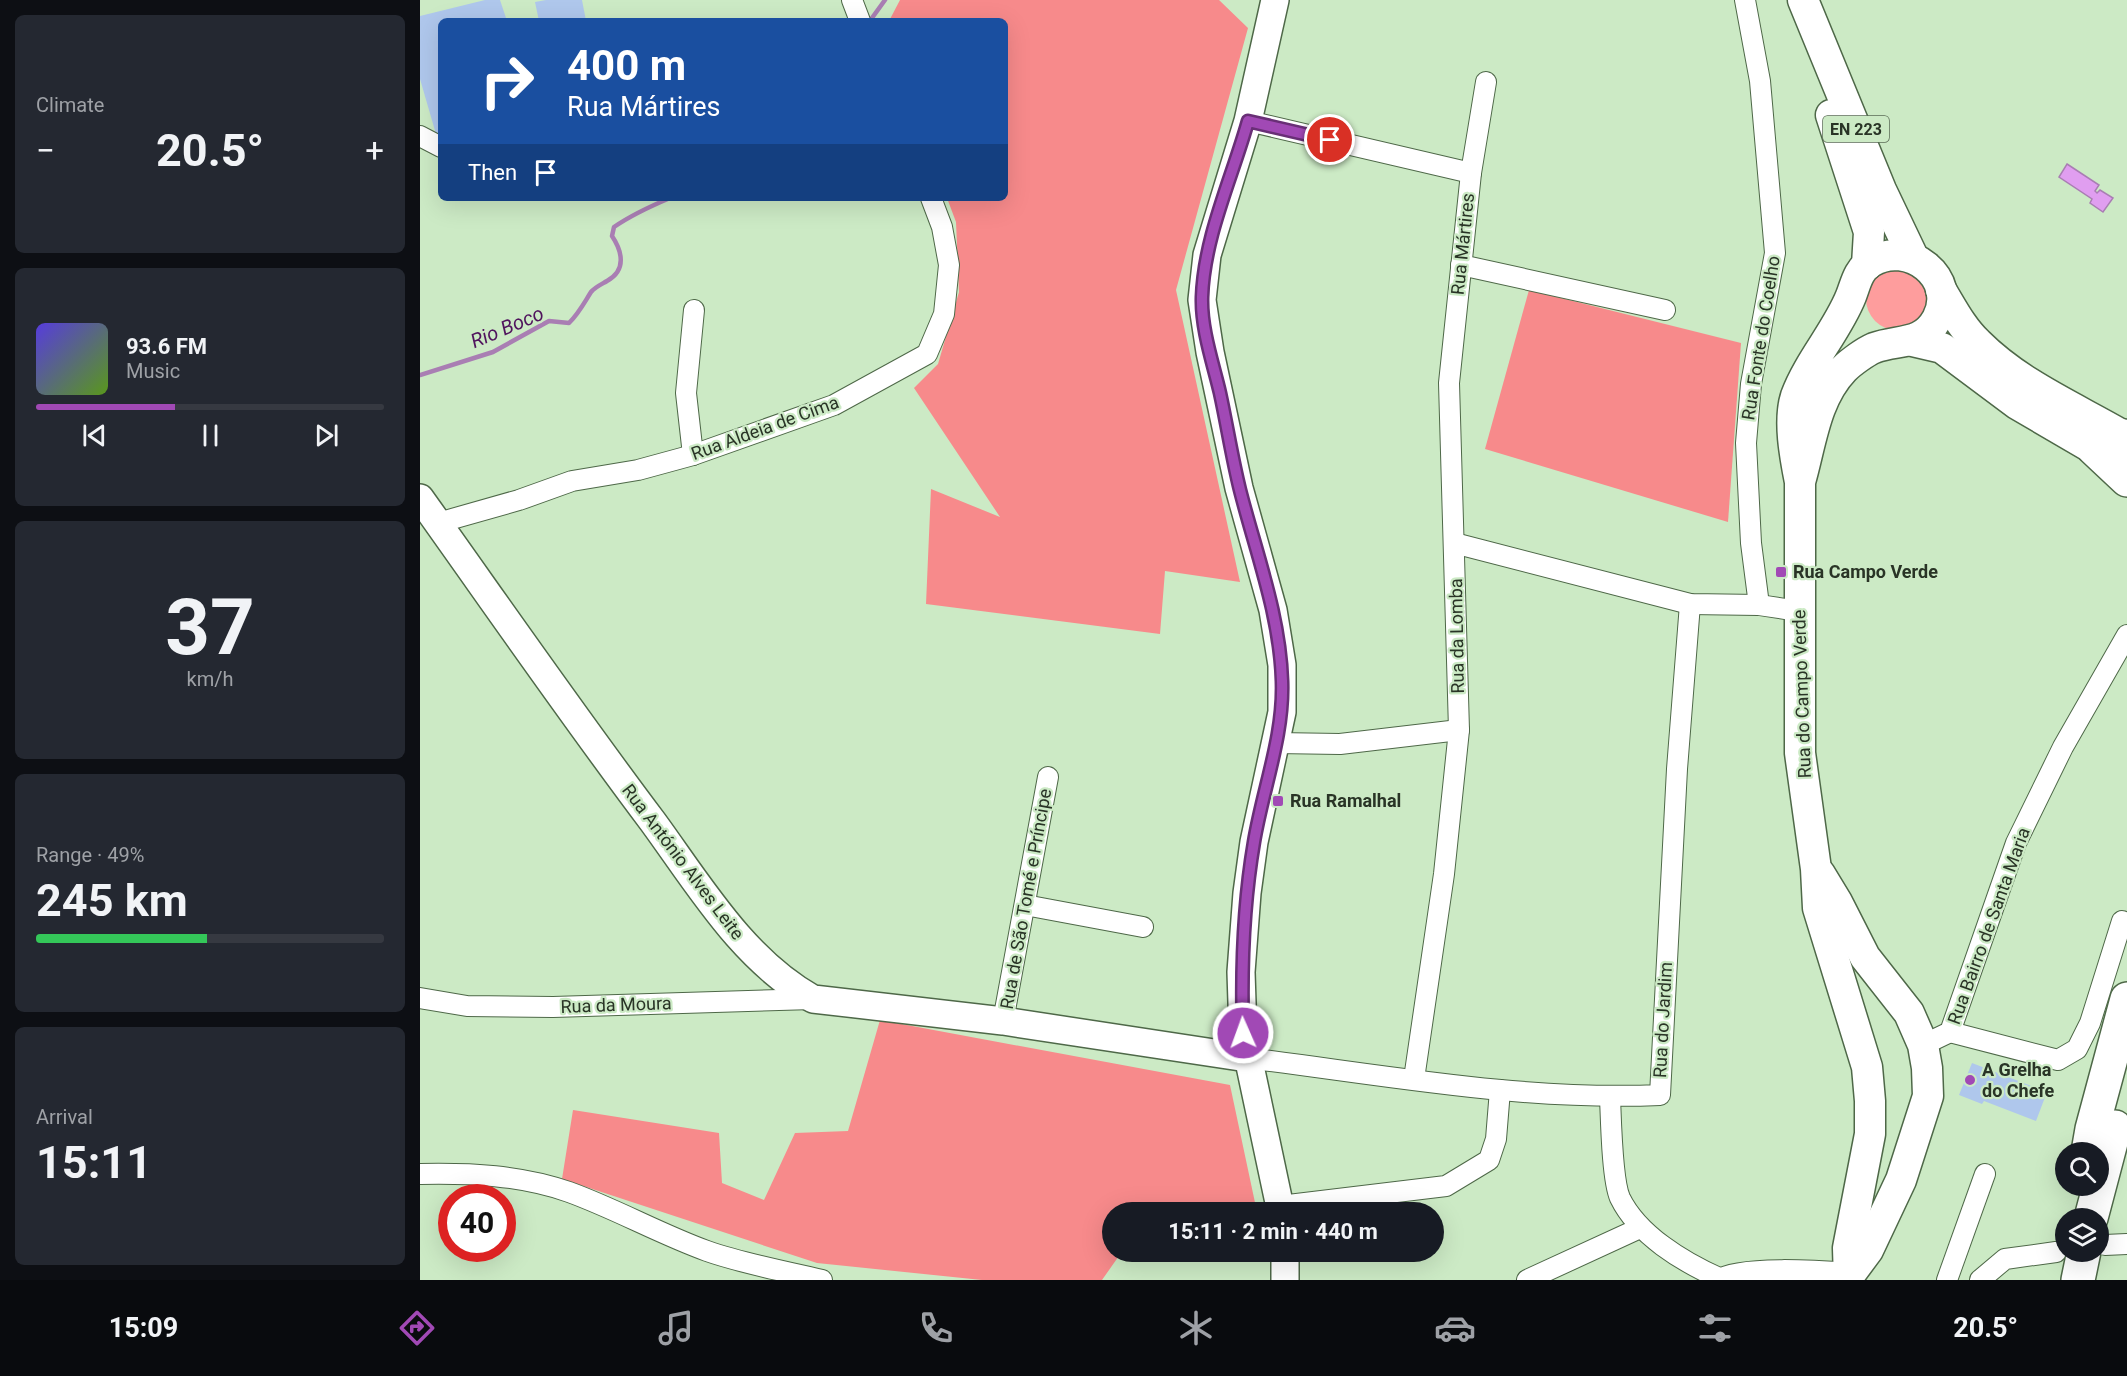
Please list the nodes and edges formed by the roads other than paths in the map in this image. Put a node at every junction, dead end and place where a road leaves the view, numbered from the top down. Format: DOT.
graph roads {
  1 [pos="852,0"];
  2 [pos="1275,0"];
  3 [pos="1745,0"];
  4 [pos="1792,0"];
  5 [pos="1803,0"];
  6 [pos="859,18"];
  7 [pos="1486,82"];
  8 [pos="1248,121"];
  9 [pos="420,136"];
  10 [pos="438,145"];
  11 [pos="1471,173"];
  12 [pos="932,201"];
  13 [pos="1913,257"];
  14 [pos="1461,265"];
  15 [pos="1867,265"];
  16 [pos="1941,290"];
  17 [pos="1852,295"];
  18 [pos="694,310"];
  19 [pos="1665,310"];
  20 [pos="1903,343"];
  21 [pos="2126,443"];
  22 [pos="2094,449"];
  23 [pos="693,455"];
  24 [pos="2127,480"];
  25 [pos="1800,482"];
  26 [pos="420,498"];
  27 [pos="438,523"];
  28 [pos="1454,543"];
  29 [pos="1690,604"];
  30 [pos="1759,605"];
  31 [pos="1798,611"];
  32 [pos="2127,635"];
  33 [pos="1459,730"];
  34 [pos="1276,743"];
  35 [pos="1048,777"];
  36 [pos="1816,869"];
  37 [pos="1025,905"];
  38 [pos="2122,921"];
  39 [pos="1143,927"];
  40 [pos="420,998"];
  41 [pos="813,999"];
  42 [pos="2127,999"];
  43 [pos="1909,1013"];
  44 [pos="1004,1021"];
  45 [pos="1950,1032"];
  46 [pos="1858,1034"];
  47 [pos="1923,1045"];
  48 [pos="1247,1058"];
  49 [pos="1414,1079"];
  50 [pos="2127,1082"];
  51 [pos="1500,1090"];
  52 [pos="1928,1096"];
  53 [pos="1610,1097"];
  54 [pos="1870,1101"];
  55 [pos="2090,1142"];
  56 [pos="420,1174"];
  57 [pos="1985,1174"];
  58 [pos="1279,1202"];
  59 [pos="1331,1202"];
  60 [pos="2090,1208"];
  61 [pos="1640,1228"];
  62 [pos="2109,1244"];
  63 [pos="2127,1244"];
  64 [pos="2055,1249"];
  65 [pos="1285,1262"];
  66 [pos="1850,1277"];
  67 [pos="1719,1279"];
  68 [pos="822,1280"];
  69 [pos="1286,1280"];
  70 [pos="1527,1280"];
  71 [pos="1947,1280"];
  72 [pos="1980,1280"];
  1 -- 6 [label="street"];
  2 -- 8 [label="street"];
  3 -- 30 [label="street, Rua Fonte do Coelho"];
  4 -- 15 [label="main road, EN 223"];
  5 -- 13 [label="main road, EN 223"];
  7 -- 11 [label="street"];
  8 -- 11 [label="street, Rua Mártires"];
  8 -- 34 [label="street"];
  9 -- 10 [label="street"];
  11 -- 14 [label="street, Rua Mártires"];
  12 -- 23 [label="street, Rua Aldeia de Cima"];
  13 -- 15 [label="main road"];
  13 -- 16 [label="main road, EN 223"];
  14 -- 19 [label="street"];
  14 -- 28 [label="street, Rua Mártires"];
  15 -- 17 [label="main road, Rua do Campo Verde / EN 223"];
  16 -- 20 [label="main road, Rua do Campo Verde"];
  16 -- 21 [label="main road, EN 223"];
  17 -- 20 [label="main road, EN 223"];
  17 -- 25 [label="main road, Rua do Campo Verde"];
  18 -- 23 [label="street"];
  20 -- 22 [label="main road, EN 223"];
  20 -- 25 [label="main road, Rua do Campo Verde"];
  21 -- 22 [label="main road, EN 223"];
  22 -- 24 [label="highway"];
  23 -- 27 [label="street, Rua Aldeia de Cima"];
  25 -- 31 [label="main road, Rua do Campo Verde"];
  26 -- 27 [label="street, Rua António Alves Leite"];
  27 -- 41 [label="street, Rua António Alves Leite"];
  28 -- 29 [label="street"];
  28 -- 33 [label="street, Rua da Lomba"];
  29 -- 30 [label="street"];
  29 -- 53 [label="street, Rua do Jardim"];
  30 -- 31 [label="street"];
  31 -- 36 [label="main road, Rua do Campo Verde"];
  32 -- 45 [label="street, Rua Bairro de Santa Maria"];
  33 -- 34 [label="street"];
  33 -- 49 [label="street, Rua da Lomba"];
  34 -- 48 [label="street"];
  35 -- 37 [label="street, Rua de São Tomé e Príncipe"];
  36 -- 43 [label="main road, Rua do Campo Verde"];
  36 -- 46 [label="main road, Rua do Campo Verde"];
  37 -- 39 [label="street"];
  37 -- 44 [label="street, Rua de São Tomé e Príncipe"];
  38 -- 45 [label="street"];
  40 -- 41 [label="street, Rua da Moura"];
  41 -- 44 [label="street, Rua António Alves Leite"];
  42 -- 55 [label="highway"];
  43 -- 46 [label="main road"];
  43 -- 47 [label="main road, Rua do Campo Verde"];
  44 -- 48 [label="street, Rua António Alves Leite"];
  45 -- 47 [label="street, Rua Bairro de Santa Maria"];
  46 -- 54 [label="main road, Rua do Campo Verde"];
  47 -- 52 [label="main road, Rua do Campo Verde"];
  48 -- 49 [label="street, Rua do Jardim"];
  48 -- 58 [label="street"];
  49 -- 51 [label="street, Rua do Jardim"];
  50 -- 60 [label="highway"];
  51 -- 53 [label="street, Rua do Jardim"];
  51 -- 59 [label="street"];
  52 -- 54 [label="main road"];
  52 -- 66 [label="main road, Rua do Campo Verde"];
  53 -- 61 [label="street"];
  54 -- 66 [label="main road, Rua do Campo Verde"];
  56 -- 68 [label="street"];
  57 -- 71 [label="street"];
  61 -- 67 [label="street"];
  61 -- 70 [label="street"];
  62 -- 63 [label="street"];
  64 -- 72 [label="street"];
  65 -- 69 [label="street"];
  66 -- 67 [label="street"];
}
